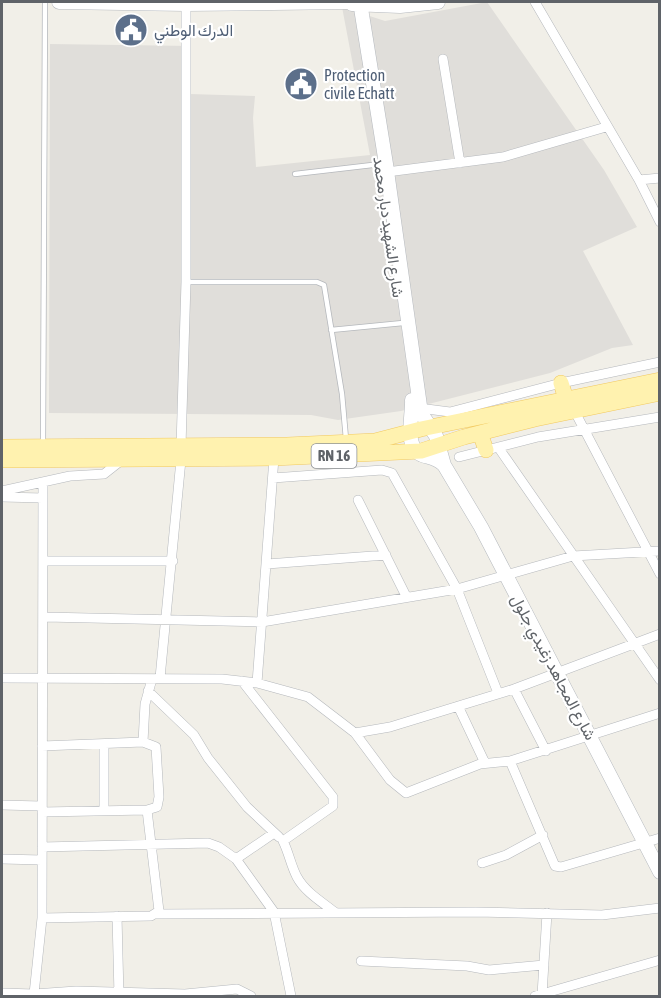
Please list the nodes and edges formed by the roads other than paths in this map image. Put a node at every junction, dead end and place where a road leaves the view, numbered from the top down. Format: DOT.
graph roads {
  1 [pos="45,2"];
  2 [pos="59,2"];
  3 [pos="438,2"];
  4 [pos="535,2"];
  5 [pos="186,3"];
  6 [pos="354,3"];
  7 [pos="382,6"];
  8 [pos="364,27"];
  9 [pos="443,59"];
  10 [pos="606,127"];
  11 [pos="460,163"];
  12 [pos="384,168"];
  13 [pos="295,174"];
  14 [pos="660,178"];
  15 [pos="639,180"];
  16 [pos="660,222"];
  17 [pos="186,282"];
  18 [pos="403,323"];
  19 [pos="331,330"];
  20 [pos="411,362"];
  21 [pos="660,362"];
  22 [pos="660,380"];
  23 [pos="561,383"];
  24 [pos="660,393"];
  25 [pos="570,405"];
  26 [pos="496,407"];
  27 [pos="419,408"];
  28 [pos="660,417"];
  29 [pos="430,427"];
  30 [pos="585,429"];
  31 [pos="411,432"];
  32 [pos="480,433"];
  33 [pos="346,443"];
  34 [pos="440,446"];
  35 [pos="2,447"];
  36 [pos="43,448"];
  37 [pos="492,448"];
  38 [pos="416,451"];
  39 [pos="181,453"];
  40 [pos="459,457"];
  41 [pos="274,458"];
  42 [pos="123,459"];
  43 [pos="2,460"];
  44 [pos="444,465"];
  45 [pos="273,478"];
  46 [pos="43,482"];
  47 [pos="2,491"];
  48 [pos="2,497"];
  49 [pos="43,498"];
  50 [pos="358,500"];
  51 [pos="655,552"];
  52 [pos="386,555"];
  53 [pos="573,556"];
  54 [pos="44,561"];
  55 [pos="173,561"];
  56 [pos="267,564"];
  57 [pos="660,574"];
  58 [pos="505,575"];
  59 [pos="457,589"];
  60 [pos="405,596"];
  61 [pos="45,617"];
  62 [pos="165,619"];
  63 [pos="262,622"];
  64 [pos="660,634"];
  65 [pos="634,645"];
  66 [pos="557,673"];
  67 [pos="42,677"];
  68 [pos="2,678"];
  69 [pos="156,679"];
  70 [pos="660,680"];
  71 [pos="242,681"];
  72 [pos="256,682"];
  73 [pos="514,688"];
  74 [pos="148,691"];
  75 [pos="498,693"];
  76 [pos="458,706"];
  77 [pos="660,713"];
  78 [pos="356,733"];
  79 [pos="590,736"];
  80 [pos="143,742"];
  81 [pos="104,744"];
  82 [pos="42,746"];
  83 [pos="546,751"];
  84 [pos="510,761"];
  85 [pos="485,763"];
  86 [pos="2,805"];
  87 [pos="41,809"];
  88 [pos="147,810"];
  89 [pos="104,811"];
  90 [pos="274,833"];
  91 [pos="543,835"];
  92 [pos="660,838"];
  93 [pos="283,841"];
  94 [pos="645,843"];
  95 [pos="149,846"];
  96 [pos="42,847"];
  97 [pos="236,859"];
  98 [pos="2,860"];
  99 [pos="42,860"];
  100 [pos="482,863"];
  101 [pos="660,872"];
  102 [pos="660,908"];
  103 [pos="274,912"];
  104 [pos="336,913"];
  105 [pos="157,914"];
  106 [pos="547,914"];
  107 [pos="117,916"];
  108 [pos="42,918"];
  109 [pos="660,960"];
  110 [pos="361,961"];
  111 [pos="544,965"];
  112 [pos="2,993"];
  113 [pos="40,994"];
  114 [pos="119,994"];
  115 [pos="187,995"];
  116 [pos="538,995"];
  117 [pos="250,996"];
  118 [pos="291,996"];
  1 -- 36 [label="lane"];
  2 -- 5 [label="street"];
  3 -- 7 [label="street"];
  4 -- 10 [label="street"];
  5 -- 6 [label="street"];
  5 -- 17 [label="street"];
  6 -- 7 [label="street"];
  6 -- 8 [label="street, شارع الشهيد دبار محمد"];
  6 -- 12 [label="street, شارع الشهيد دبار محمد"];
  7 -- 8 [label="street"];
  8 -- 12 [label="street, شارع الشهيد دبار محمد"];
  9 -- 11 [label="street"];
  10 -- 11 [label="street"];
  10 -- 15 [label="street"];
  11 -- 12 [label="street"];
  12 -- 13 [label="lane"];
  12 -- 18 [label="street, شارع الشهيد دبار محمد"];
  12 -- 20 [label="street, شارع الشهيد دبار محمد"];
  14 -- 15 [label="street"];
  15 -- 16 [label="street"];
  17 -- 19 [label="lane"];
  17 -- 39 [label="street"];
  18 -- 19 [label="lane"];
  18 -- 20 [label="street, شارع الشهيد دبار محمد"];
  19 -- 33 [label="lane"];
  20 -- 27 [label="street, شارع الشهيد دبار محمد"];
  20 -- 31 [label="street, شارع الشهيد دبار محمد"];
  21 -- 23 [label="street"];
  22 -- 25 [label="main road, RN 16"];
  23 -- 25 [label="main road"];
  23 -- 26 [label="street"];
  24 -- 25 [label="main road, RN 16"];
  25 -- 26 [label="main road, RN 16"];
  25 -- 30 [label="street"];
  25 -- 32 [label="main road, RN 16"];
  26 -- 27 [label="street"];
  26 -- 29 [label="main road, RN 16"];
  27 -- 29 [label="street, شارع الشهيد دبار محمد"];
  28 -- 30 [label="street"];
  29 -- 31 [label="main road, RN 16"];
  29 -- 34 [label="street, شارع الشهيد دبار محمد"];
  30 -- 37 [label="street"];
  30 -- 51 [label="street"];
  31 -- 33 [label="main road, RN 16"];
  31 -- 38 [label="street, شارع الشهيد دبار محمد"];
  32 -- 34 [label="main road, RN 16"];
  32 -- 37 [label="main road"];
  33 -- 39 [label="main road, RN 16"];
  34 -- 38 [label="main road, RN 16"];
  34 -- 44 [label="street, شارع المجاهد زغيدي جلول"];
  35 -- 36 [label="main road, RN 16"];
  36 -- 39 [label="main road, RN 16"];
  37 -- 40 [label="street"];
  37 -- 53 [label="street"];
  38 -- 41 [label="main road, RN 16"];
  38 -- 44 [label="street"];
  39 -- 41 [label="main road, RN 16"];
  39 -- 42 [label="main road, RN 16"];
  39 -- 55 [label="street"];
  41 -- 45 [label="street"];
  42 -- 43 [label="main road, RN 16"];
  42 -- 46 [label="street"];
  44 -- 58 [label="street, شارع المجاهد زغيدي جلول"];
  45 -- 56 [label="street"];
  45 -- 59 [label="street"];
  46 -- 47 [label="street"];
  46 -- 49 [label="street"];
  48 -- 49 [label="street"];
  49 -- 54 [label="street"];
  50 -- 52 [label="street"];
  51 -- 53 [label="street"];
  51 -- 57 [label="street"];
  52 -- 56 [label="street"];
  52 -- 60 [label="street"];
  53 -- 58 [label="street"];
  53 -- 65 [label="street"];
  54 -- 55 [label="street"];
  54 -- 61 [label="street"];
  55 -- 62 [label="street"];
  56 -- 63 [label="street"];
  58 -- 59 [label="street"];
  58 -- 66 [label="street, شارع المجاهد زغيدي جلول"];
  59 -- 60 [label="street"];
  59 -- 75 [label="street"];
  60 -- 63 [label="street"];
  61 -- 62 [label="street"];
  61 -- 67 [label="street"];
  62 -- 63 [label="street"];
  62 -- 69 [label="street"];
  63 -- 72 [label="street"];
  64 -- 65 [label="street"];
  65 -- 66 [label="street"];
  65 -- 70 [label="street"];
  66 -- 73 [label="street"];
  66 -- 79 [label="street, شارع المجاهد زغيدي جلول"];
  67 -- 68 [label="street"];
  67 -- 69 [label="street"];
  67 -- 82 [label="street"];
  69 -- 71 [label="street"];
  69 -- 74 [label="street"];
  71 -- 72 [label="street"];
  71 -- 93 [label="street"];
  72 -- 78 [label="street"];
  73 -- 75 [label="street"];
  73 -- 83 [label="street"];
  74 -- 80 [label="street"];
  74 -- 90 [label="street"];
  75 -- 76 [label="street"];
  76 -- 78 [label="street"];
  76 -- 85 [label="street"];
  77 -- 79 [label="street"];
  78 -- 85 [label="street"];
  79 -- 83 [label="street"];
  79 -- 94 [label="street, شارع المجاهد زغيدي جلول"];
  80 -- 81 [label="street"];
  80 -- 88 [label="street"];
  81 -- 82 [label="street"];
  81 -- 89 [label="street"];
  82 -- 87 [label="street"];
  83 -- 84 [label="street"];
  84 -- 85 [label="street"];
  84 -- 91 [label="street"];
  86 -- 87 [label="street"];
  87 -- 89 [label="street"];
  87 -- 96 [label="street"];
  88 -- 89 [label="street"];
  88 -- 95 [label="street"];
  90 -- 93 [label="street"];
  90 -- 97 [label="street"];
  91 -- 94 [label="street"];
  91 -- 100 [label="street"];
  92 -- 94 [label="street"];
  93 -- 104 [label="street"];
  94 -- 101 [label="street, شارع المجاهد زغيدي جلول"];
  95 -- 96 [label="street"];
  95 -- 97 [label="street"];
  95 -- 105 [label="street"];
  96 -- 99 [label="street"];
  97 -- 103 [label="street"];
  98 -- 99 [label="street"];
  99 -- 108 [label="street"];
  102 -- 106 [label="street"];
  103 -- 104 [label="street"];
  103 -- 105 [label="street"];
  103 -- 118 [label="street"];
  104 -- 106 [label="street"];
  105 -- 107 [label="street"];
  106 -- 111 [label="street"];
  107 -- 108 [label="street"];
  107 -- 114 [label="street"];
  108 -- 113 [label="street"];
  109 -- 116 [label="street"];
  110 -- 111 [label="street"];
  111 -- 116 [label="street"];
  112 -- 113 [label="street"];
  113 -- 114 [label="street"];
  114 -- 115 [label="street"];
  115 -- 117 [label="street"];
}
